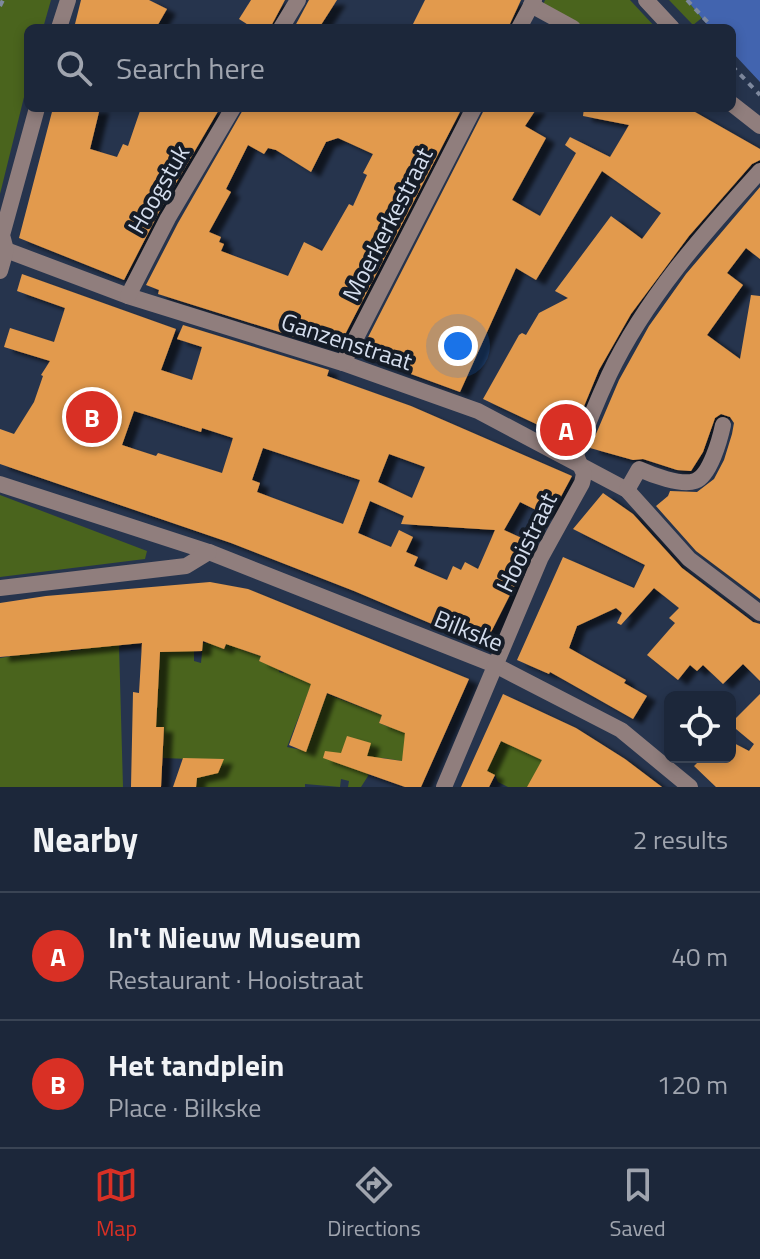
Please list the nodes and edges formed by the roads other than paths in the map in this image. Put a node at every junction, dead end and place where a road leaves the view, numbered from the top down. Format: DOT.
graph roads {
  1 [pos="68,0"];
  2 [pos="298,0"];
  3 [pos="646,0"];
  4 [pos="533,3"];
  5 [pos="60,24"];
  6 [pos="283,24"];
  7 [pos="521,24"];
  8 [pos="567,24"];
  9 [pos="668,24"];
  10 [pos="736,107"];
  11 [pos="36,112"];
  12 [pos="231,112"];
  13 [pos="472,112"];
  14 [pos="760,126"];
  15 [pos="760,171"];
  16 [pos="6,250"];
  17 [pos="0,271"];
  18 [pos="128,296"];
  19 [pos="343,363"];
  20 [pos="723,425"];
  21 [pos="578,463"];
  22 [pos="0,484"];
  23 [pos="627,490"];
  24 [pos="209,552"];
  25 [pos="0,588"];
  26 [pos="760,613"];
  27 [pos="495,665"];
  28 [pos="444,787"];
  29 [pos="690,787"];
  1 -- 5 [label="street"];
  2 -- 6 [label="street"];
  3 -- 9 [label="street"];
  4 -- 7 [label="street"];
  4 -- 8 [label="street"];
  10 -- 14 [label="street"];
  11 -- 16 [label="street"];
  12 -- 18 [label="street, Hoogstuk"];
  13 -- 19 [label="street, Moerkerkestraat"];
  15 -- 21 [label="street, Hooistraat"];
  16 -- 17 [label="street"];
  16 -- 18 [label="street, Ganzenstraat"];
  18 -- 19 [label="street, Ganzenstraat"];
  19 -- 21 [label="street, Ganzenstraat"];
  20 -- 23 [label="street"];
  21 -- 23 [label="street, Ganzenstraat"];
  21 -- 27 [label="street, Hooistraat"];
  22 -- 24 [label="street, Bilkske"];
  23 -- 26 [label="street, Ganzenstraat"];
  24 -- 25 [label="street"];
  24 -- 27 [label="street, Bilkske"];
  27 -- 28 [label="street, Hooistraat"];
  27 -- 29 [label="street, Bilkske"];
}
